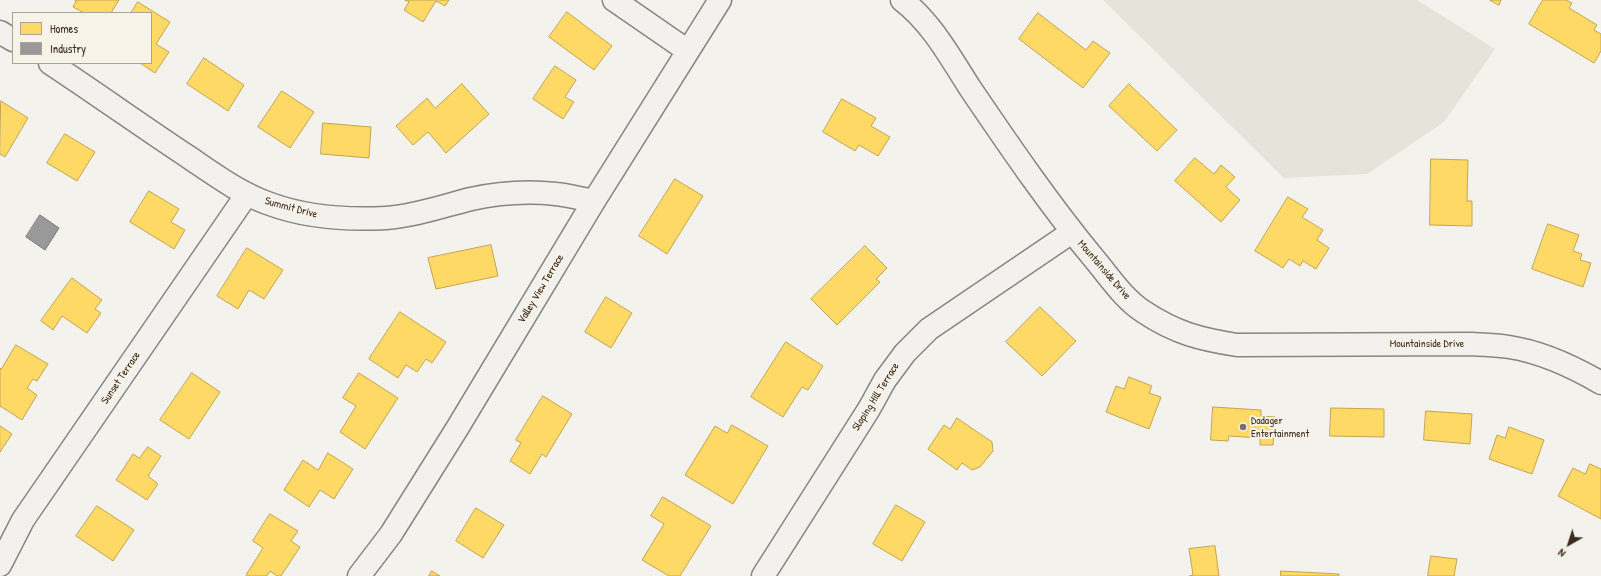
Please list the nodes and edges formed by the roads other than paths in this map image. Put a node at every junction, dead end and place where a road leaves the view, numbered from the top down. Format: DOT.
graph roads {
  1 [pos="614,0"];
  2 [pos="738,0"];
  3 [pos="902,0"];
  4 [pos="716,7"];
  5 [pos="0,32"];
  6 [pos="12,39"];
  7 [pos="688,51"];
  8 [pos="52,64"];
  9 [pos="247,194"];
  10 [pos="594,201"];
  11 [pos="1072,232"];
  12 [pos="1601,383"];
  13 [pos="0,565"];
  14 [pos="359,576"];
  15 [pos="763,576"];
  1 -- 7 [label="street"];
  2 -- 4 [label="street"];
  3 -- 11 [label="street, Mountainside Drive"];
  4 -- 7 [label="street, Valley View Terrace"];
  5 -- 6 [label="street"];
  7 -- 10 [label="street, Valley View Terrace"];
  8 -- 9 [label="street, Summit Drive"];
  9 -- 10 [label="street, Summit Drive"];
  9 -- 13 [label="street, Sunset Terrace"];
  10 -- 14 [label="street, Valley View Terrace"];
  11 -- 12 [label="street, Mountainside Drive"];
  11 -- 15 [label="street, Sloping Hill Terrace"];
}
